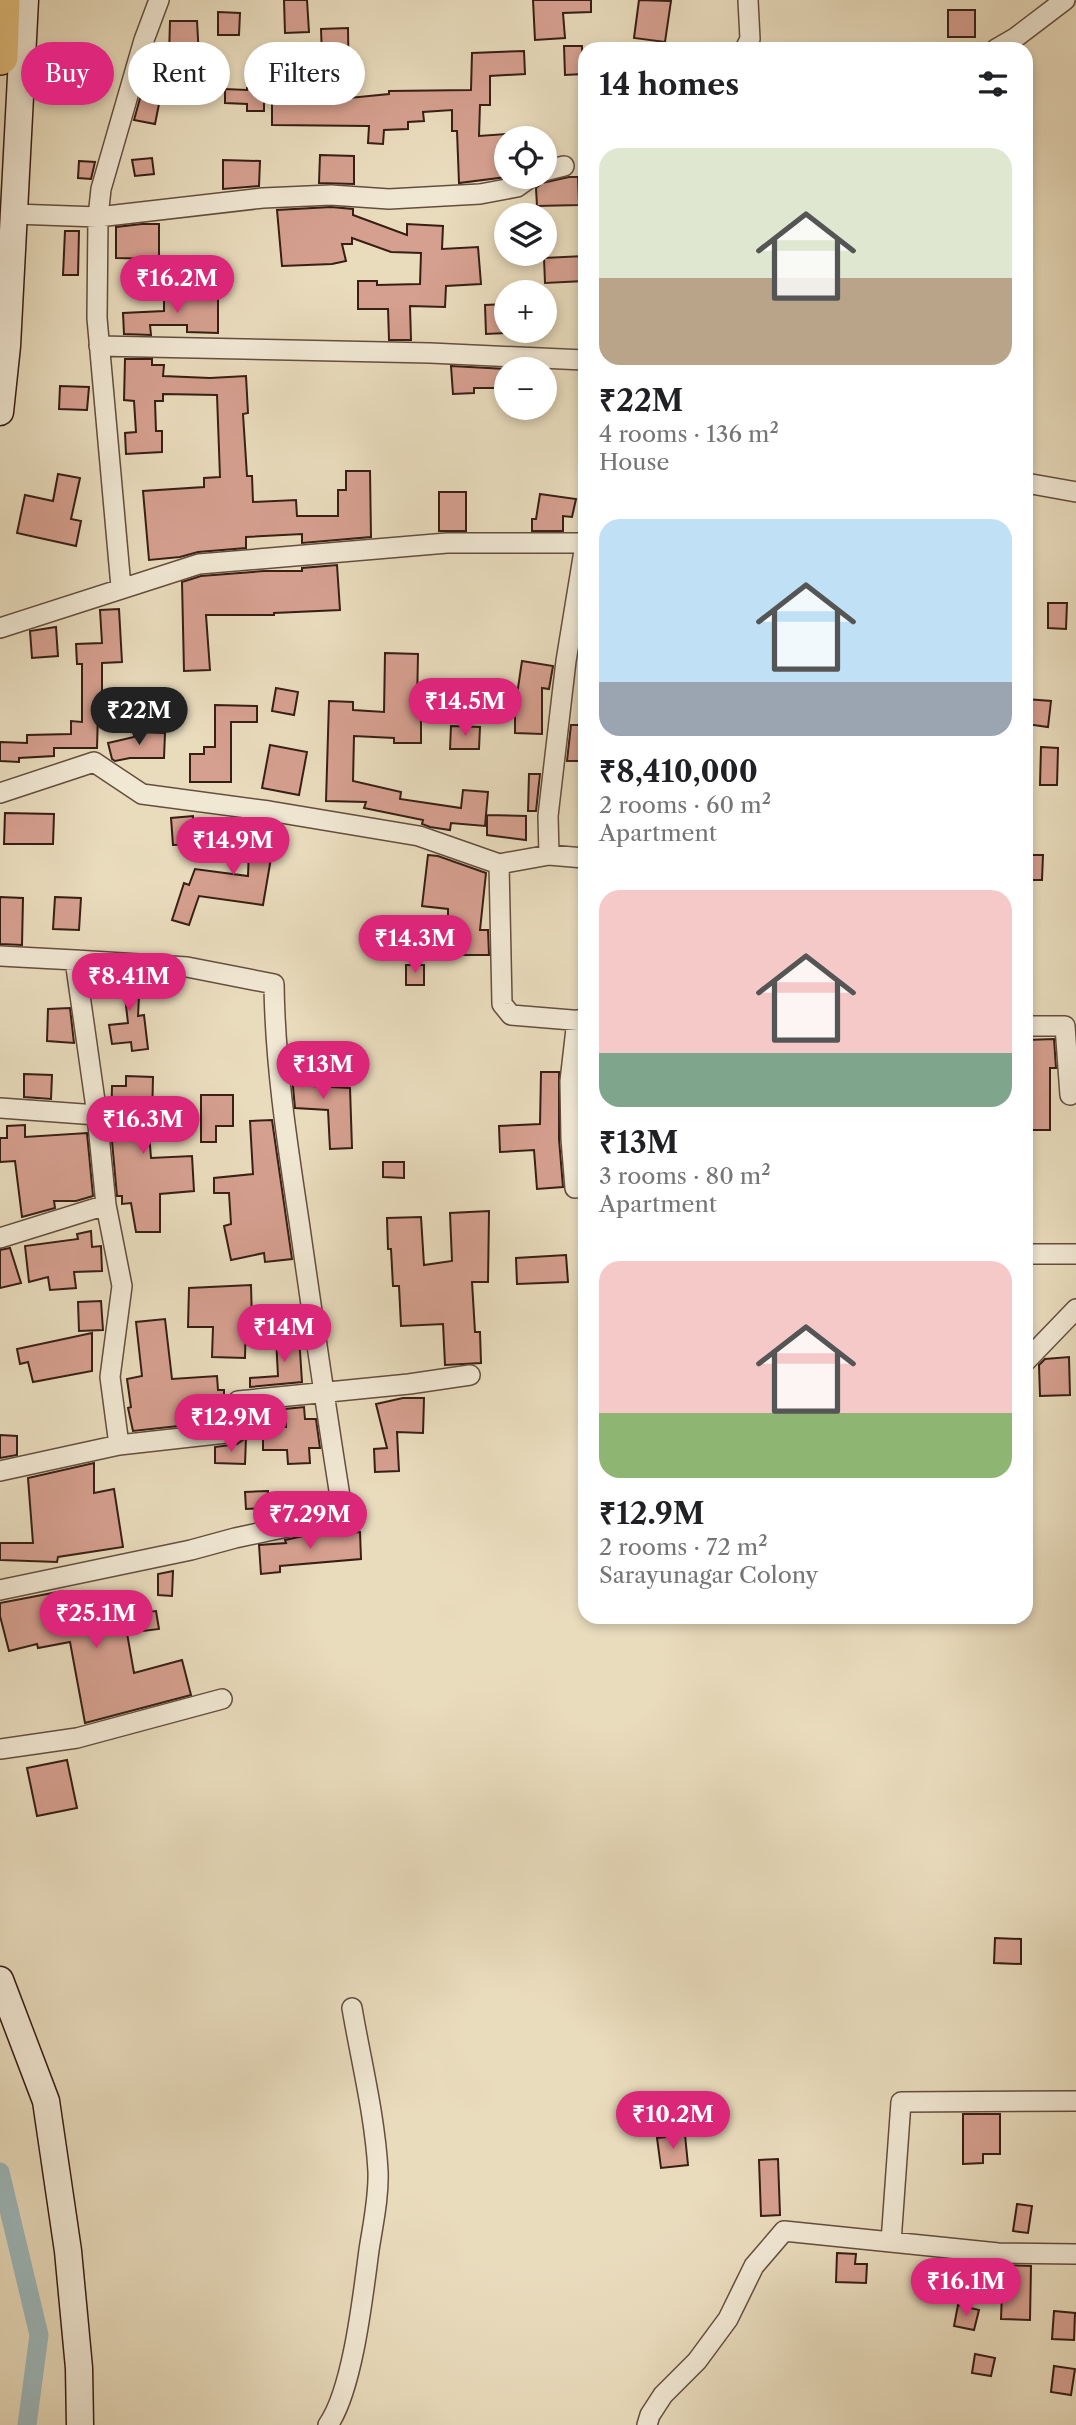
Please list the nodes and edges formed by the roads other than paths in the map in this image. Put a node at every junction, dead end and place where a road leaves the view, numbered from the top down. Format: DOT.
graph roads {
  1 [pos="2,0"];
  2 [pos="24,0"];
  3 [pos="159,0"];
  4 [pos="748,0"];
  5 [pos="1065,0"];
  6 [pos="749,42"];
  7 [pos="1008,42"];
  8 [pos="0,57"];
  9 [pos="564,166"];
  10 [pos="557,168"];
  11 [pos="506,189"];
  12 [pos="14,214"];
  13 [pos="98,217"];
  14 [pos="99,346"];
  15 [pos="578,360"];
  16 [pos="0,412"];
  17 [pos="1033,484"];
  18 [pos="1076,492"];
  19 [pos="578,543"];
  20 [pos="121,587"];
  21 [pos="578,608"];
  22 [pos="0,628"];
  23 [pos="0,793"];
  24 [pos="550,855"];
  25 [pos="578,857"];
  26 [pos="499,864"];
  27 [pos="0,956"];
  28 [pos="75,960"];
  29 [pos="578,1021"];
  30 [pos="1033,1026"];
  31 [pos="578,1037"];
  32 [pos="1070,1095"];
  33 [pos="0,1108"];
  34 [pos="97,1115"];
  35 [pos="575,1188"];
  36 [pos="106,1205"];
  37 [pos="0,1238"];
  38 [pos="1033,1254"];
  39 [pos="1076,1254"];
  40 [pos="1076,1309"];
  41 [pos="1033,1354"];
  42 [pos="470,1375"];
  43 [pos="323,1392"];
  44 [pos="120,1445"];
  45 [pos="0,1471"];
  46 [pos="0,1590"];
  47 [pos="222,1699"];
  48 [pos="0,1749"];
  49 [pos="0,1980"];
  50 [pos="352,2008"];
  51 [pos="1076,2101"];
  52 [pos="891,2242"];
  53 [pos="1076,2254"];
  54 [pos="80,2425"];
  55 [pos="328,2425"];
  56 [pos="647,2425"];
  1 -- 8 [label="highway"];
  2 -- 12 [label="street"];
  3 -- 13 [label="street"];
  4 -- 6 [label="street"];
  5 -- 7 [label="street"];
  9 -- 10 [label="street"];
  11 -- 13 [label="street"];
  12 -- 13 [label="street"];
  12 -- 16 [label="street"];
  13 -- 14 [label="street"];
  14 -- 15 [label="street"];
  14 -- 20 [label="street"];
  17 -- 18 [label="street"];
  19 -- 20 [label="street"];
  20 -- 22 [label="street"];
  21 -- 24 [label="street"];
  23 -- 26 [label="street"];
  24 -- 25 [label="street"];
  24 -- 26 [label="street"];
  26 -- 29 [label="street"];
  27 -- 28 [label="street"];
  28 -- 34 [label="street"];
  28 -- 43 [label="street"];
  30 -- 32 [label="street"];
  31 -- 35 [label="street"];
  33 -- 34 [label="street"];
  34 -- 36 [label="street"];
  36 -- 37 [label="street"];
  36 -- 44 [label="street"];
  38 -- 39 [label="street"];
  40 -- 41 [label="street"];
  42 -- 43 [label="street"];
  43 -- 44 [label="street"];
  43 -- 46 [label="street"];
  44 -- 45 [label="street"];
  47 -- 48 [label="street"];
  49 -- 54 [label="street"];
  50 -- 55 [label="street"];
  51 -- 52 [label="street"];
  52 -- 53 [label="street"];
  52 -- 56 [label="street"];
}
